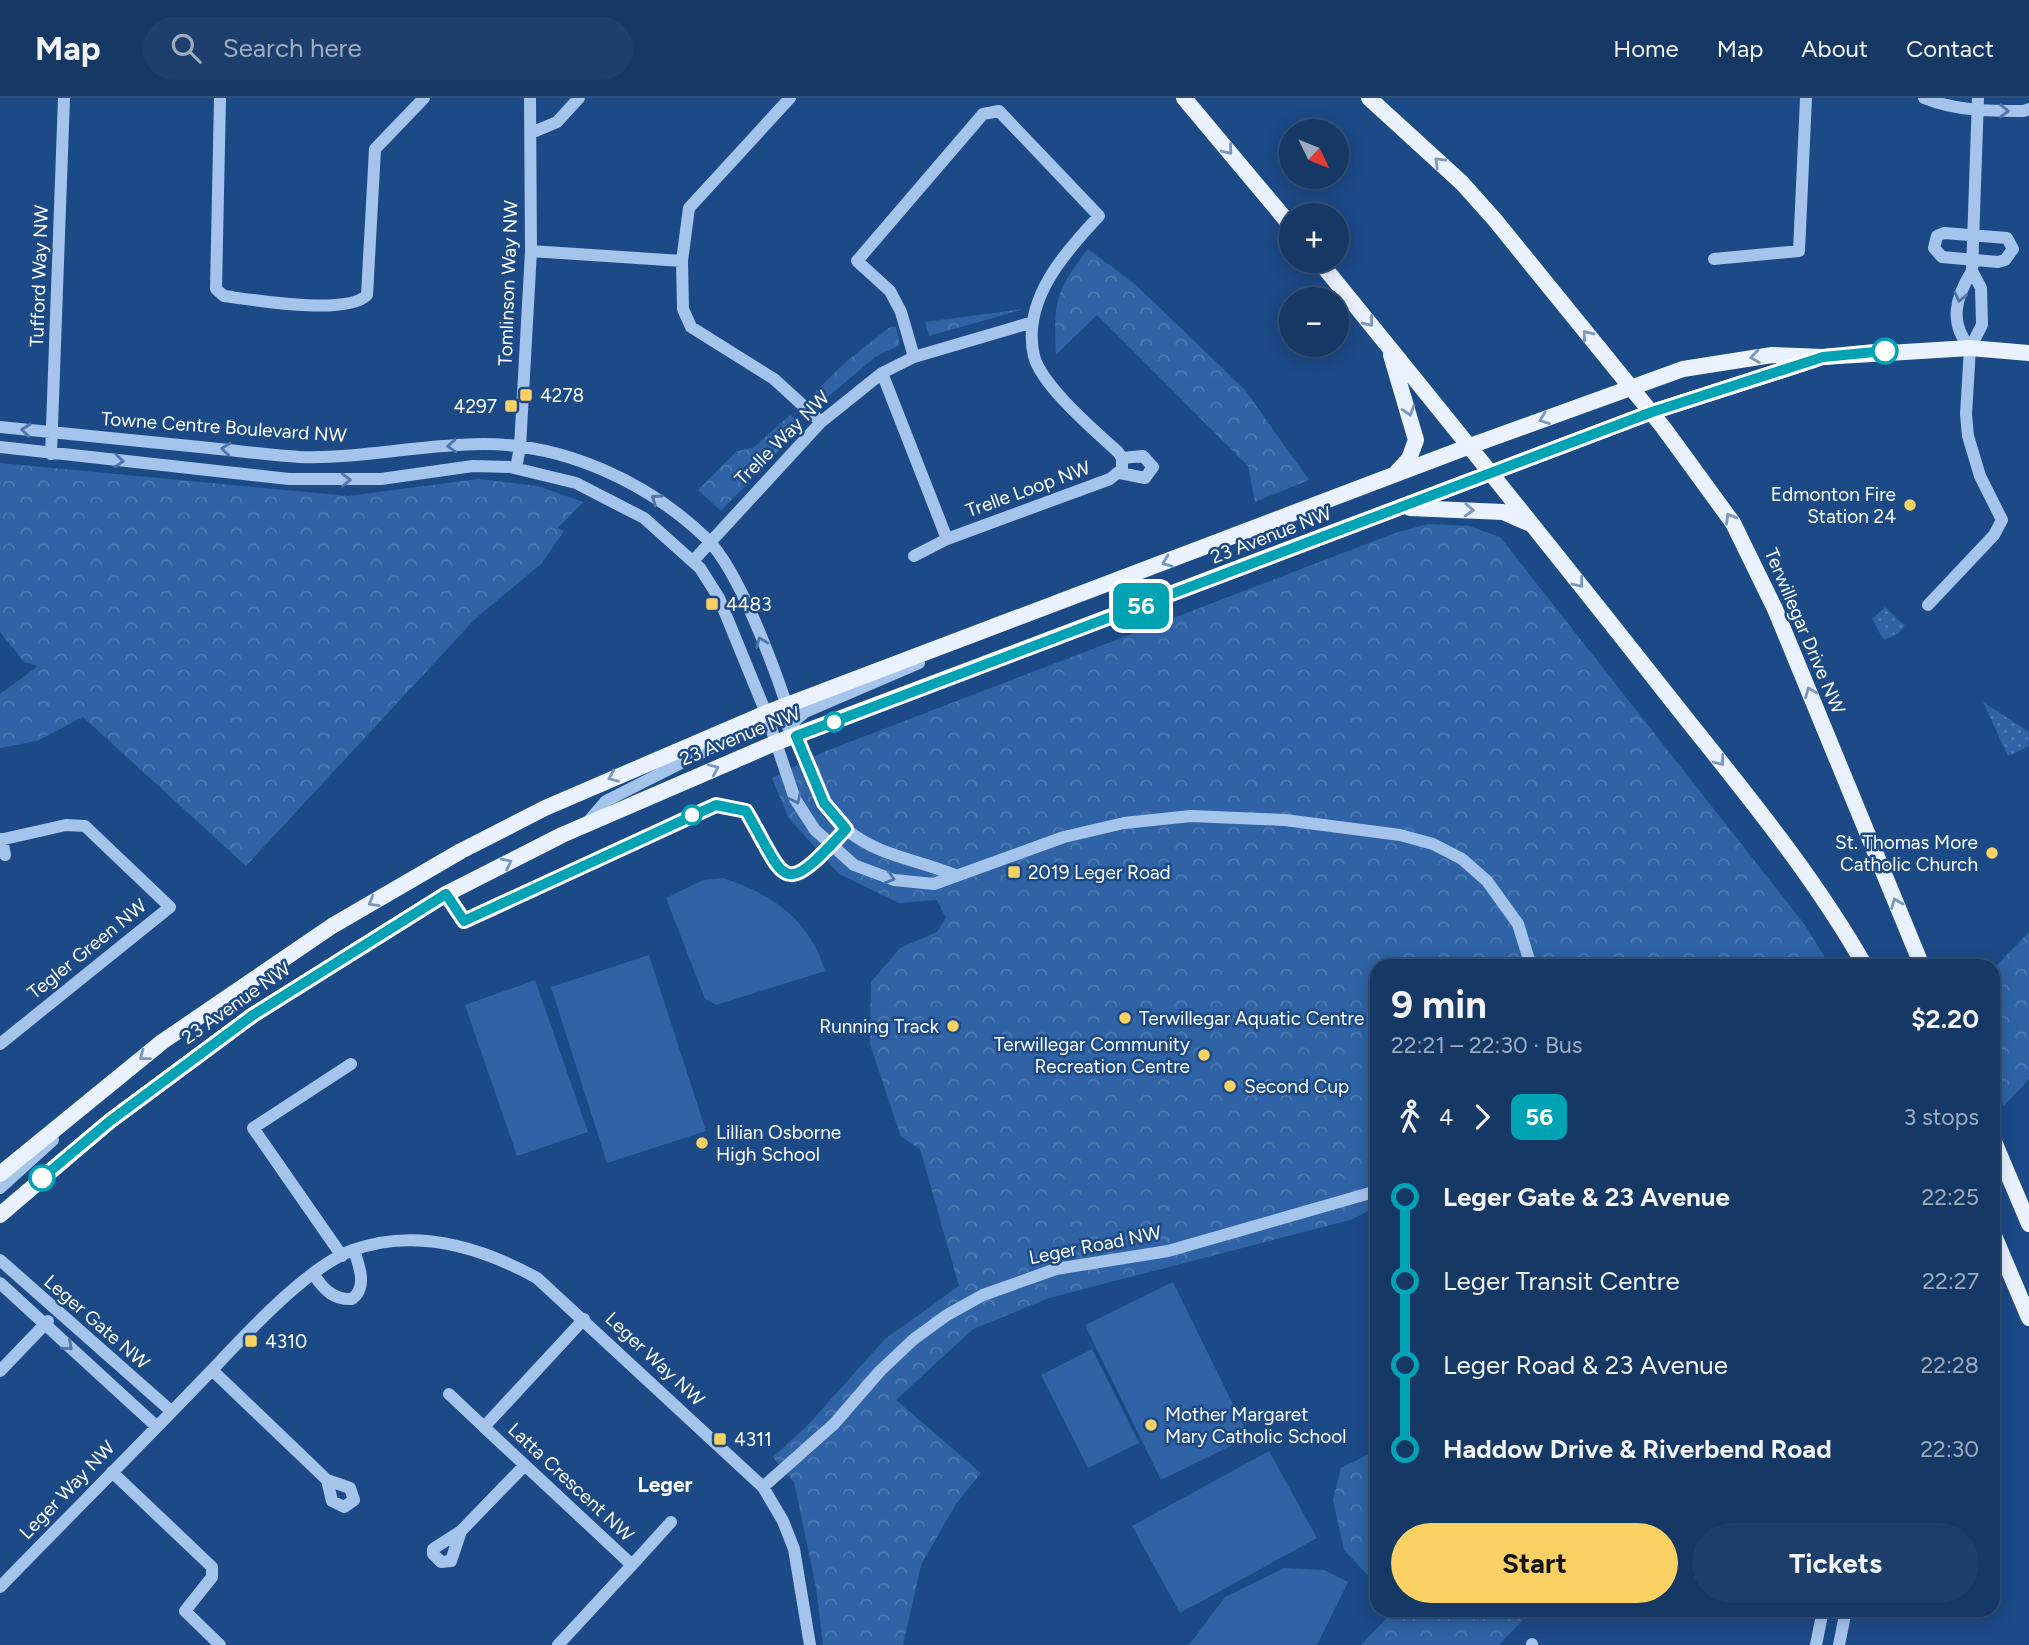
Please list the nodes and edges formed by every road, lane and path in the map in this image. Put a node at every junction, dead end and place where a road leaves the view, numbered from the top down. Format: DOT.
graph roads {
  1 [pos="64,98"];
  2 [pos="220,98"];
  3 [pos="424,98"];
  4 [pos="530,98"];
  5 [pos="579,98"];
  6 [pos="790,98"];
  7 [pos="1184,98"];
  8 [pos="1369,98"];
  9 [pos="1806,98"];
  10 [pos="1924,98"];
  11 [pos="1978,104"];
  12 [pos="2029,109"];
  13 [pos="531,133"];
  14 [pos="1279,211"];
  15 [pos="1974,233"];
  16 [pos="531,251"];
  17 [pos="1714,259"];
  18 [pos="682,261"];
  19 [pos="1972,266"];
  20 [pos="1329,273"];
  21 [pos="1033,322"];
  22 [pos="1388,346"];
  23 [pos="1970,348"];
  24 [pos="2029,353"];
  25 [pos="914,357"];
  26 [pos="1823,357"];
  27 [pos="882,373"];
  28 [pos="1631,387"];
  29 [pos="1652,412"];
  30 [pos="821,422"];
  31 [pos="0,427"];
  32 [pos="53,432"];
  33 [pos="1470,446"];
  34 [pos="0,447"];
  35 [pos="520,447"];
  36 [pos="51,454"];
  37 [pos="1122,458"];
  38 [pos="516,468"];
  39 [pos="1120,473"];
  40 [pos="1491,474"];
  41 [pos="1392,477"];
  42 [pos="1401,508"];
  43 [pos="1536,529"];
  44 [pos="947,539"];
  45 [pos="709,541"];
  46 [pos="914,556"];
  47 [pos="693,561"];
  48 [pos="1928,605"];
  49 [pos="990,629"];
  50 [pos="787,705"];
  51 [pos="767,716"];
  52 [pos="794,729"];
  53 [pos="775,743"];
  54 [pos="587,823"];
  55 [pos="1,839"];
  56 [pos="5,855"];
  57 [pos="955,875"];
  58 [pos="1529,959"];
  59 [pos="1860,959"];
  60 [pos="1919,959"];
  61 [pos="0,1044"];
  62 [pos="352,1065"];
  63 [pos="98,1091"];
  64 [pos="2000,1156"];
  65 [pos="0,1174"];
  66 [pos="0,1188"];
  67 [pos="1370,1193"];
  68 [pos="0,1215"];
  69 [pos="2029,1224"];
  70 [pos="354,1250"];
  71 [pos="2000,1250"];
  72 [pos="342,1256"];
  73 [pos="0,1261"];
  74 [pos="314,1275"];
  75 [pos="0,1283"];
  76 [pos="55,1312"];
  77 [pos="2029,1318"];
  78 [pos="584,1319"];
  79 [pos="45,1325"];
  80 [pos="212,1370"];
  81 [pos="0,1371"];
  82 [pos="449,1394"];
  83 [pos="171,1411"];
  84 [pos="156,1426"];
  85 [pos="484,1427"];
  86 [pos="524,1466"];
  87 [pos="112,1472"];
  88 [pos="327,1480"];
  89 [pos="763,1487"];
  90 [pos="671,1522"];
  91 [pos="461,1531"];
  92 [pos="632,1565"];
  93 [pos="0,1587"];
  94 [pos="1822,1617"];
  95 [pos="1845,1617"];
  96 [pos="220,1645"];
  97 [pos="558,1645"];
  98 [pos="810,1645"];
  99 [pos="1816,1645"];
  100 [pos="1839,1645"];
  1 -- 32 [label="street, Tufford Way NW"];
  2 -- 3 [label="street"];
  4 -- 13 [label="street, Tomlinson Way NW"];
  5 -- 13 [label="street"];
  6 -- 18 [label="street"];
  7 -- 14 [label="main road, one-way"];
  28 -- 8 [label="main road, Terwillegar Drive NW, one-way"];
  9 -- 17 [label="street"];
  10 -- 11 [label="street"];
  11 -- 12 [label="street, one-way"];
  11 -- 15 [label="street"];
  13 -- 16 [label="street, Tomlinson Way NW"];
  15 -- 19 [label="street"];
  15 -- 19 [label="street"];
  15 -- 19 [label="street"];
  16 -- 18 [label="street"];
  16 -- 35 [label="street, Tomlinson Way NW"];
  18 -- 30 [label="street"];
  19 -- 23 [label="street"];
  19 -- 23 [label="street, one-way"];
  20 -- 22 [label="main road, one-way"];
  21 -- 25 [label="street, Trelle Way NW"];
  21 -- 25 [label="street"];
  21 -- 37 [label="street, Trelle Loop NW"];
  22 -- 33 [label="main road"];
  22 -- 41 [label="main road, one-way"];
  23 -- 24 [label="main road"];
  23 -- 26 [label="main road"];
  23 -- 48 [label="street"];
  25 -- 27 [label="street, Trelle Way NW"];
  26 -- 28 [label="main road, 23 Avenue NW, one-way"];
  26 -- 29 [label="main road, 23 Avenue NW"];
  27 -- 30 [label="street, Trelle Way NW"];
  27 -- 44 [label="street, Trelle Loop NW"];
  28 -- 29 [label="main road, Terwillegar Drive NW"];
  28 -- 33 [label="main road, 23 Avenue NW, one-way"];
  29 -- 40 [label="main road, 23 Avenue NW"];
  60 -- 29 [label="main road, Terwillegar Drive NW, one-way"];
  30 -- 45 [label="street, Trelle Way NW"];
  32 -- 31 [label="street, Towne Centre Boulevard NW, one-way"];
  35 -- 32 [label="street, Towne Centre Boulevard NW, one-way"];
  32 -- 36 [label="street, Tufford Way NW"];
  33 -- 40 [label="main road"];
  33 -- 41 [label="main road, 23 Avenue NW"];
  34 -- 36 [label="street"];
  35 -- 38 [label="street, Tomlinson Way NW"];
  45 -- 35 [label="street, Towne Centre Boulevard NW, one-way"];
  36 -- 38 [label="street, one-way"];
  37 -- 39 [label="street, Trelle Loop NW"];
  37 -- 39 [label="street, Trelle Loop NW"];
  38 -- 47 [label="street"];
  39 -- 44 [label="street, Trelle Loop NW"];
  40 -- 42 [label="main road, 23 Avenue NW"];
  40 -- 43 [label="main road"];
  41 -- 49 [label="main road, 23 Avenue NW, one-way"];
  42 -- 43 [label="main road, one-way"];
  42 -- 52 [label="main road, 23 Avenue NW"];
  43 -- 59 [label="main road, one-way"];
  44 -- 46 [label="street, Trelle Loop NW"];
  45 -- 47 [label="street, Trelle Way NW"];
  50 -- 45 [label="street, Towne Centre Boulevard NW, one-way"];
  47 -- 51 [label="street"];
  49 -- 50 [label="main road, 23 Avenue NW"];
  49 -- 52 [label="street"];
  50 -- 51 [label="main road, 23 Avenue NW"];
  50 -- 52 [label="street, Towne Centre Boulevard NW"];
  51 -- 53 [label="street"];
  51 -- 54 [label="street"];
  51 -- 63 [label="main road, 23 Avenue NW, one-way"];
  52 -- 53 [label="main road, 23 Avenue NW"];
  52 -- 57 [label="street"];
  54 -- 53 [label="main road, 23 Avenue NW, one-way"];
  53 -- 57 [label="street, one-way"];
  68 -- 54 [label="main road, 23 Avenue NW, one-way"];
  55 -- 56 [label="street"];
  55 -- 61 [label="street, Tegler Green NW"];
  57 -- 58 [label="street"];
  62 -- 72 [label="street"];
  63 -- 65 [label="main road, 23 Avenue NW"];
  63 -- 66 [label="street"];
  64 -- 69 [label="main road"];
  67 -- 89 [label="street, Leger Road NW"];
  70 -- 72 [label="street, Leger Way NW"];
  70 -- 74 [label="street"];
  70 -- 78 [label="street, Leger Way NW"];
  71 -- 77 [label="main road"];
  72 -- 74 [label="street, Leger Way NW"];
  73 -- 76 [label="street, Leger Gate NW"];
  74 -- 80 [label="street, Leger Way NW"];
  75 -- 79 [label="street, Leger Gate NW"];
  76 -- 79 [label="street"];
  76 -- 83 [label="street, Leger Gate NW"];
  78 -- 85 [label="street, Latta Crescent NW"];
  78 -- 89 [label="street, Leger Way NW"];
  79 -- 81 [label="street"];
  79 -- 84 [label="street, Leger Gate NW, one-way"];
  80 -- 83 [label="street, Leger Way NW"];
  80 -- 88 [label="street"];
  82 -- 85 [label="street, Latta Crescent NW"];
  83 -- 84 [label="street, Leger Way NW"];
  84 -- 87 [label="street, Leger Way NW"];
  85 -- 86 [label="street, Latta Crescent NW"];
  86 -- 91 [label="street"];
  86 -- 92 [label="street, Latta Crescent NW"];
  87 -- 93 [label="street, Leger Way NW"];
  87 -- 96 [label="street"];
  89 -- 98 [label="street, Leger Way NW"];
  90 -- 92 [label="street, Latta Crescent NW"];
  92 -- 97 [label="street, Latta Crescent NW"];
  94 -- 99 [label="street"];
  95 -- 100 [label="street"];
}
